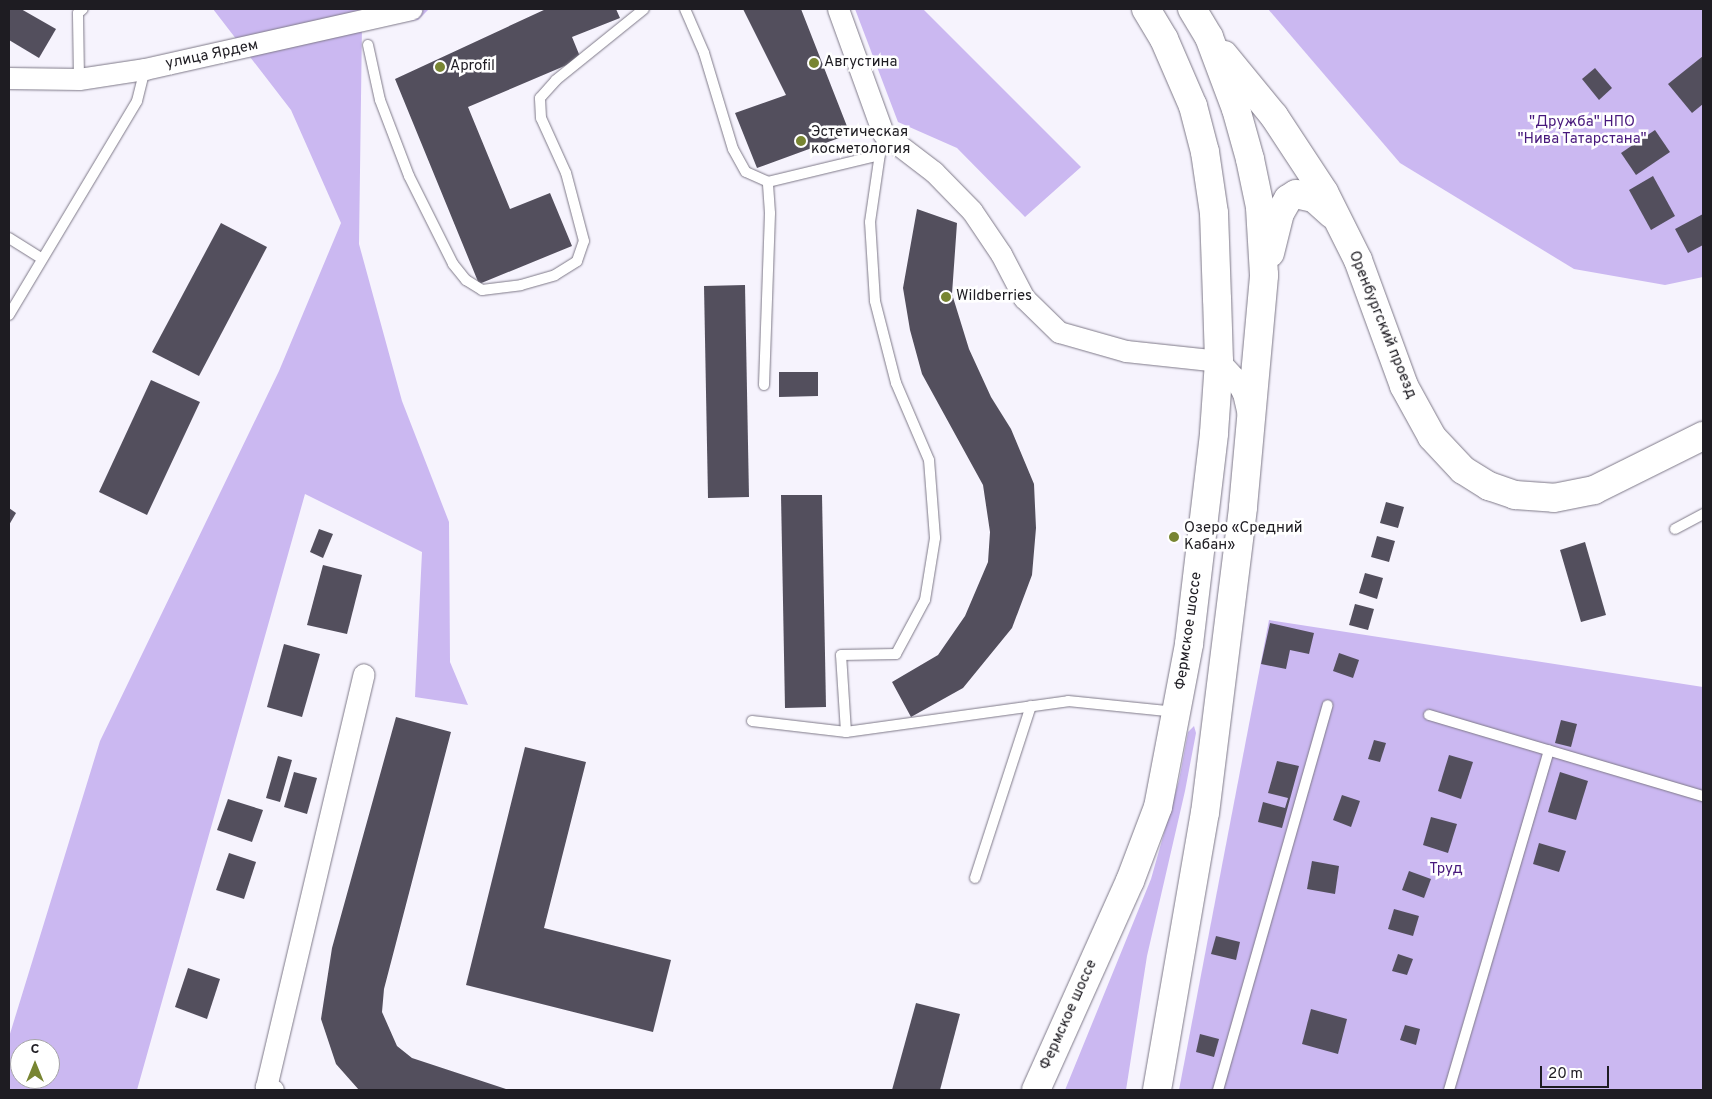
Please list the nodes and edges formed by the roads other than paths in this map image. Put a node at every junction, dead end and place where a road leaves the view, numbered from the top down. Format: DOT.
graph roads {
  1 [pos="411,9"];
  2 [pos="644,9"];
  3 [pos="685,9"];
  4 [pos="838,9"];
  5 [pos="1146,9"];
  6 [pos="1192,9"];
  7 [pos="78,10"];
  8 [pos="1209,37"];
  9 [pos="368,45"];
  10 [pos="145,69"];
  11 [pos="9,78"];
  12 [pos="79,79"];
  13 [pos="883,133"];
  14 [pos="880,155"];
  15 [pos="768,182"];
  16 [pos="1335,217"];
  17 [pos="9,238"];
  18 [pos="42,259"];
  19 [pos="1264,275"];
  20 [pos="9,315"];
  21 [pos="1219,361"];
  22 [pos="764,385"];
  23 [pos="1252,429"];
  24 [pos="1703,436"];
  25 [pos="1703,514"];
  26 [pos="1675,529"];
  27 [pos="364,674"];
  28 [pos="1328,705"];
  29 [pos="1031,706"];
  30 [pos="1177,713"];
  31 [pos="1429,715"];
  32 [pos="752,721"];
  33 [pos="846,732"];
  34 [pos="1549,750"];
  35 [pos="1703,796"];
  36 [pos="975,878"];
  37 [pos="1036,1089"];
  38 [pos="273,1090"];
  39 [pos="1157,1090"];
  40 [pos="1218,1090"];
  41 [pos="1449,1090"];
  1 -- 10 [label="street, улица Ярдем"];
  2 -- 9 [label="lane"];
  3 -- 15 [label="lane"];
  4 -- 13 [label="street"];
  5 -- 21 [label="main road, Фермское шоссе"];
  6 -- 8 [label="main road"];
  7 -- 12 [label="lane"];
  8 -- 16 [label="main road, Оренбургский проезд"];
  8 -- 19 [label="main road"];
  10 -- 12 [label="street, улица Ярдем"];
  10 -- 18 [label="lane"];
  11 -- 12 [label="street, улица Ярдем"];
  13 -- 14 [label="lane"];
  13 -- 21 [label="street"];
  14 -- 15 [label="lane"];
  14 -- 33 [label="lane"];
  15 -- 22 [label="lane"];
  16 -- 19 [label="main road"];
  16 -- 24 [label="main road, Оренбургский проезд"];
  17 -- 18 [label="lane"];
  18 -- 20 [label="lane"];
  19 -- 23 [label="main road"];
  21 -- 23 [label="street"];
  21 -- 30 [label="main road, Фермское шоссе"];
  23 -- 39 [label="main road"];
  25 -- 26 [label="lane"];
  27 -- 38 [label="street"];
  28 -- 40 [label="lane"];
  29 -- 30 [label="lane"];
  29 -- 33 [label="lane"];
  29 -- 36 [label="lane"];
  30 -- 37 [label="main road, Фермское шоссе"];
  31 -- 34 [label="lane"];
  32 -- 33 [label="lane"];
  34 -- 35 [label="lane"];
  34 -- 41 [label="lane"];
}
